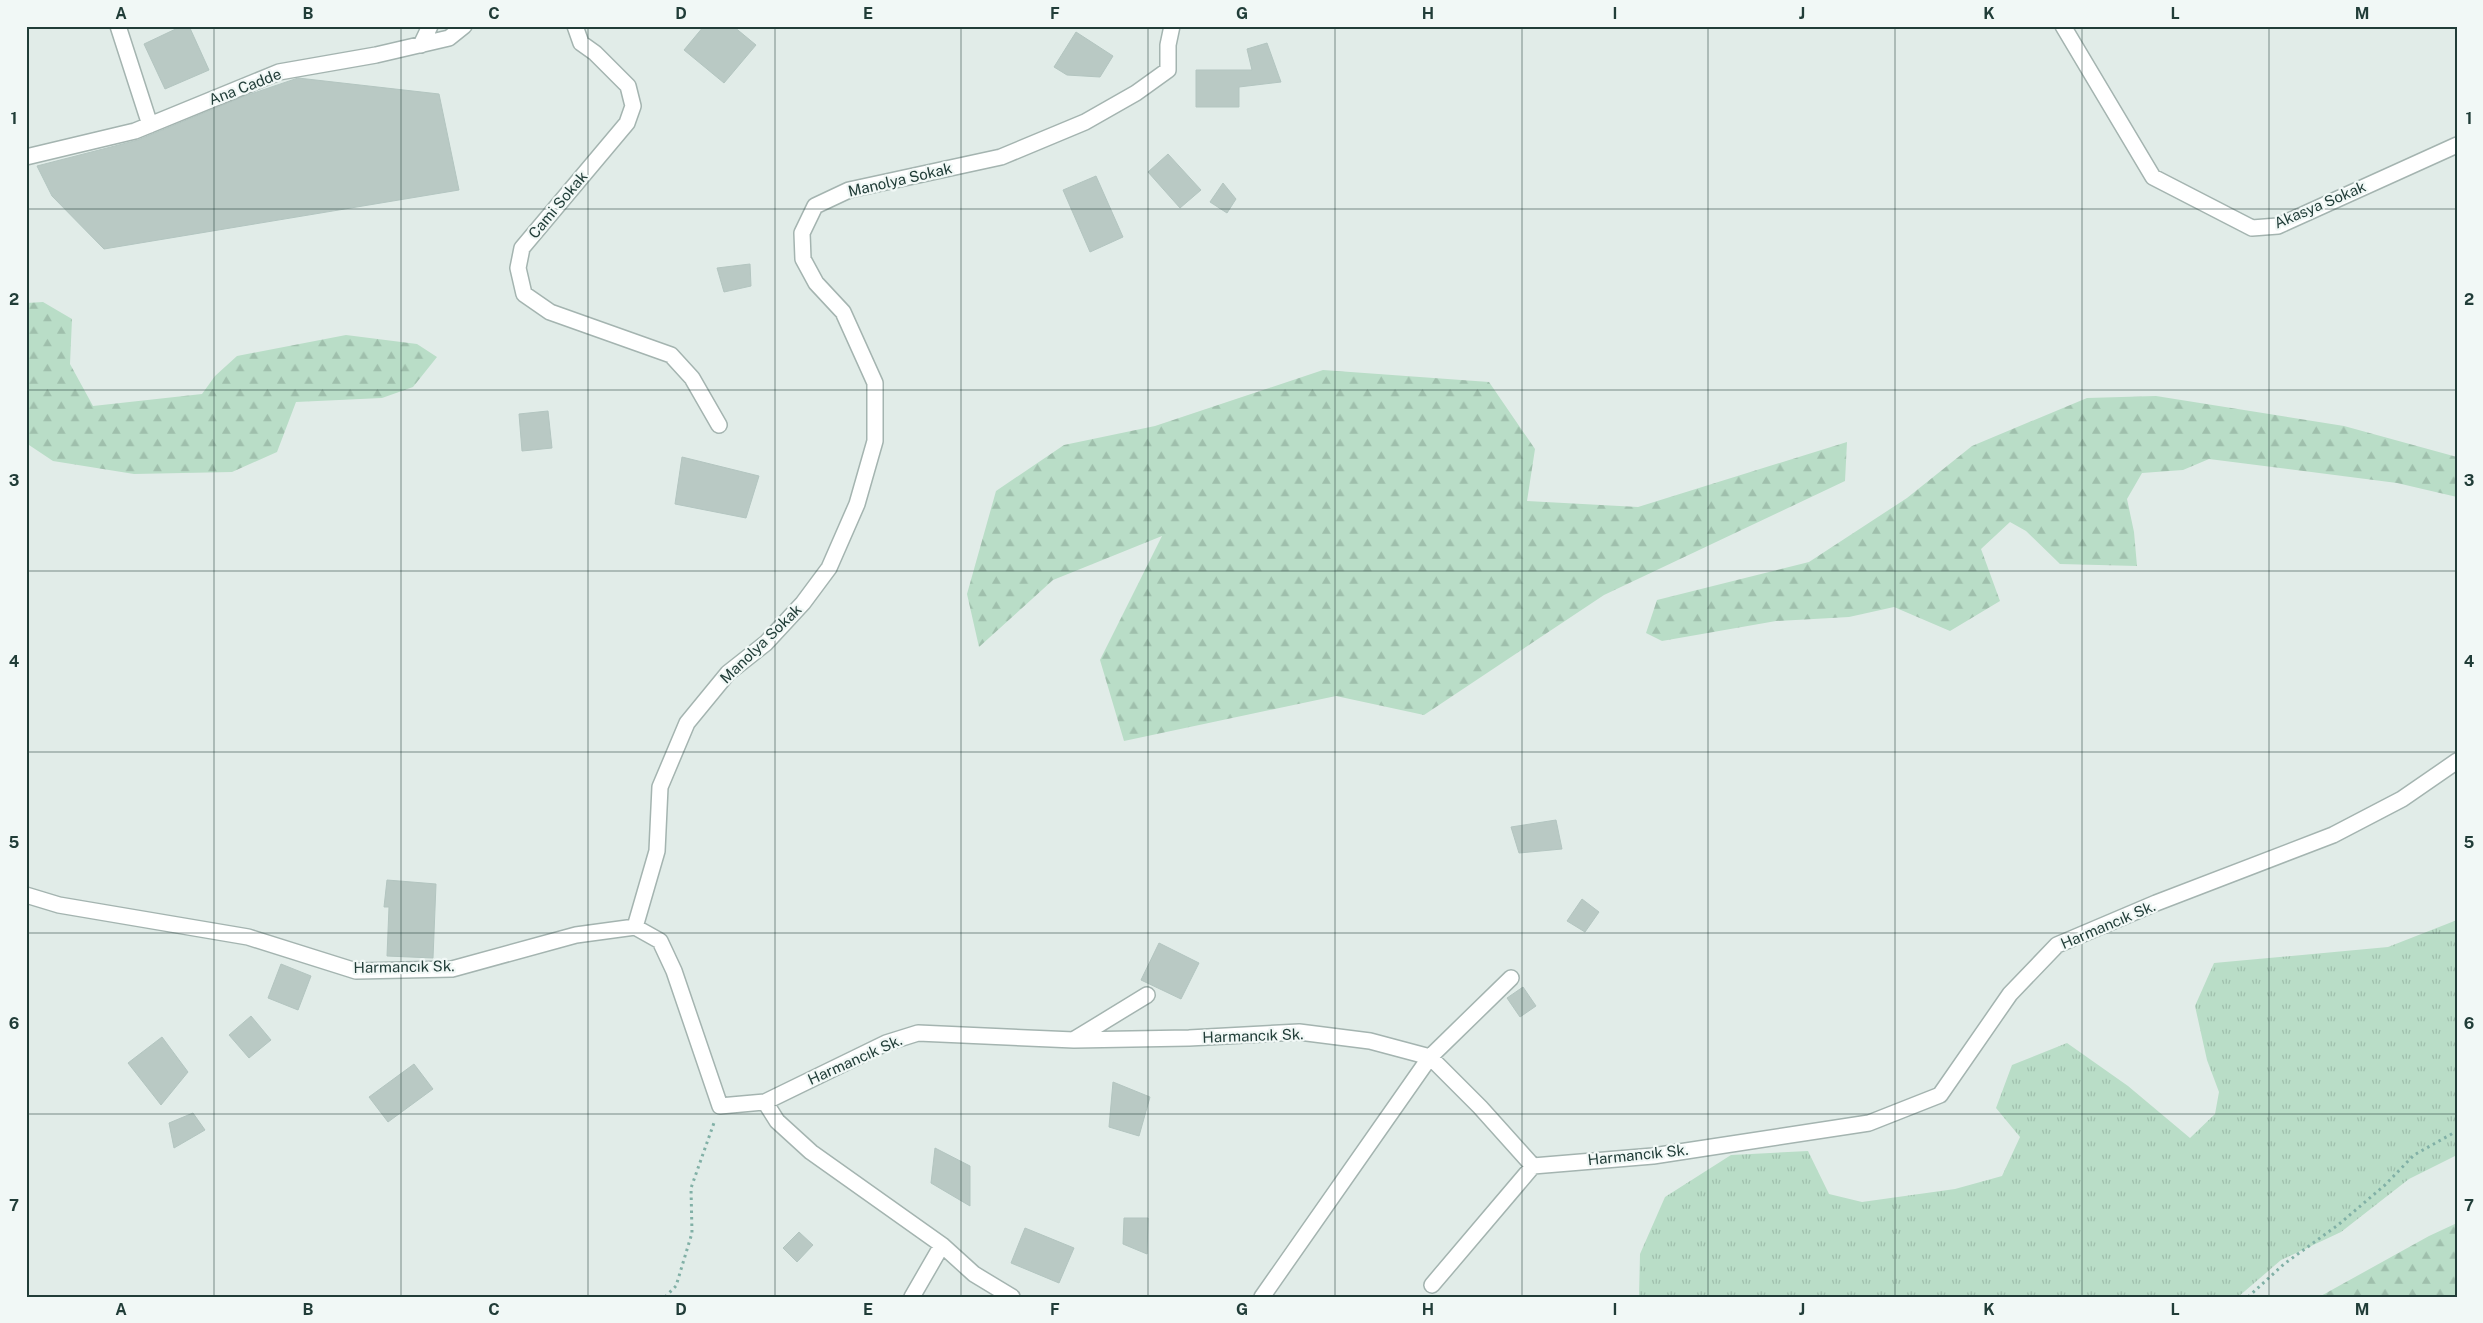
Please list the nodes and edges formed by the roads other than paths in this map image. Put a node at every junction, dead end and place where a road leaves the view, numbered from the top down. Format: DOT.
graph roads {
  1 [pos="118,26"];
  2 [pos="430,26"];
  3 [pos="464,26"];
  4 [pos="575,26"];
  5 [pos="1172,26"];
  6 [pos="2063,26"];
  7 [pos="421,45"];
  8 [pos="150,124"];
  9 [pos="2457,145"];
  10 [pos="26,157"];
  11 [pos="719,425"];
  12 [pos="2457,761"];
  13 [pos="26,895"];
  14 [pos="634,927"];
  15 [pos="1511,978"];
  16 [pos="1147,995"];
  17 [pos="1074,1040"];
  18 [pos="1430,1057"];
  19 [pos="765,1102"];
  20 [pos="1533,1166"];
  21 [pos="942,1245"];
  22 [pos="1432,1285"];
  23 [pos="912,1297"];
  24 [pos="1012,1297"];
  25 [pos="1262,1297"];
  1 -- 8 [label="street"];
  2 -- 7 [label="street"];
  3 -- 7 [label="street, Ana Cadde"];
  4 -- 11 [label="street, Cami Sokak"];
  5 -- 14 [label="street, Manolya Sokak"];
  6 -- 9 [label="street, Akasya Sokak"];
  7 -- 8 [label="street, Ana Cadde"];
  8 -- 10 [label="street, Ana Cadde"];
  12 -- 20 [label="street, Harmancık Sk."];
  13 -- 14 [label="street, Harmancık Sk."];
  14 -- 19 [label="street, Harmancık Sk."];
  15 -- 18 [label="street"];
  16 -- 17 [label="street"];
  17 -- 18 [label="street, Harmancık Sk."];
  17 -- 19 [label="street, Harmancık Sk."];
  18 -- 20 [label="street"];
  18 -- 25 [label="street"];
  19 -- 21 [label="street"];
  20 -- 22 [label="street"];
  21 -- 23 [label="street"];
  21 -- 24 [label="street"];
}
